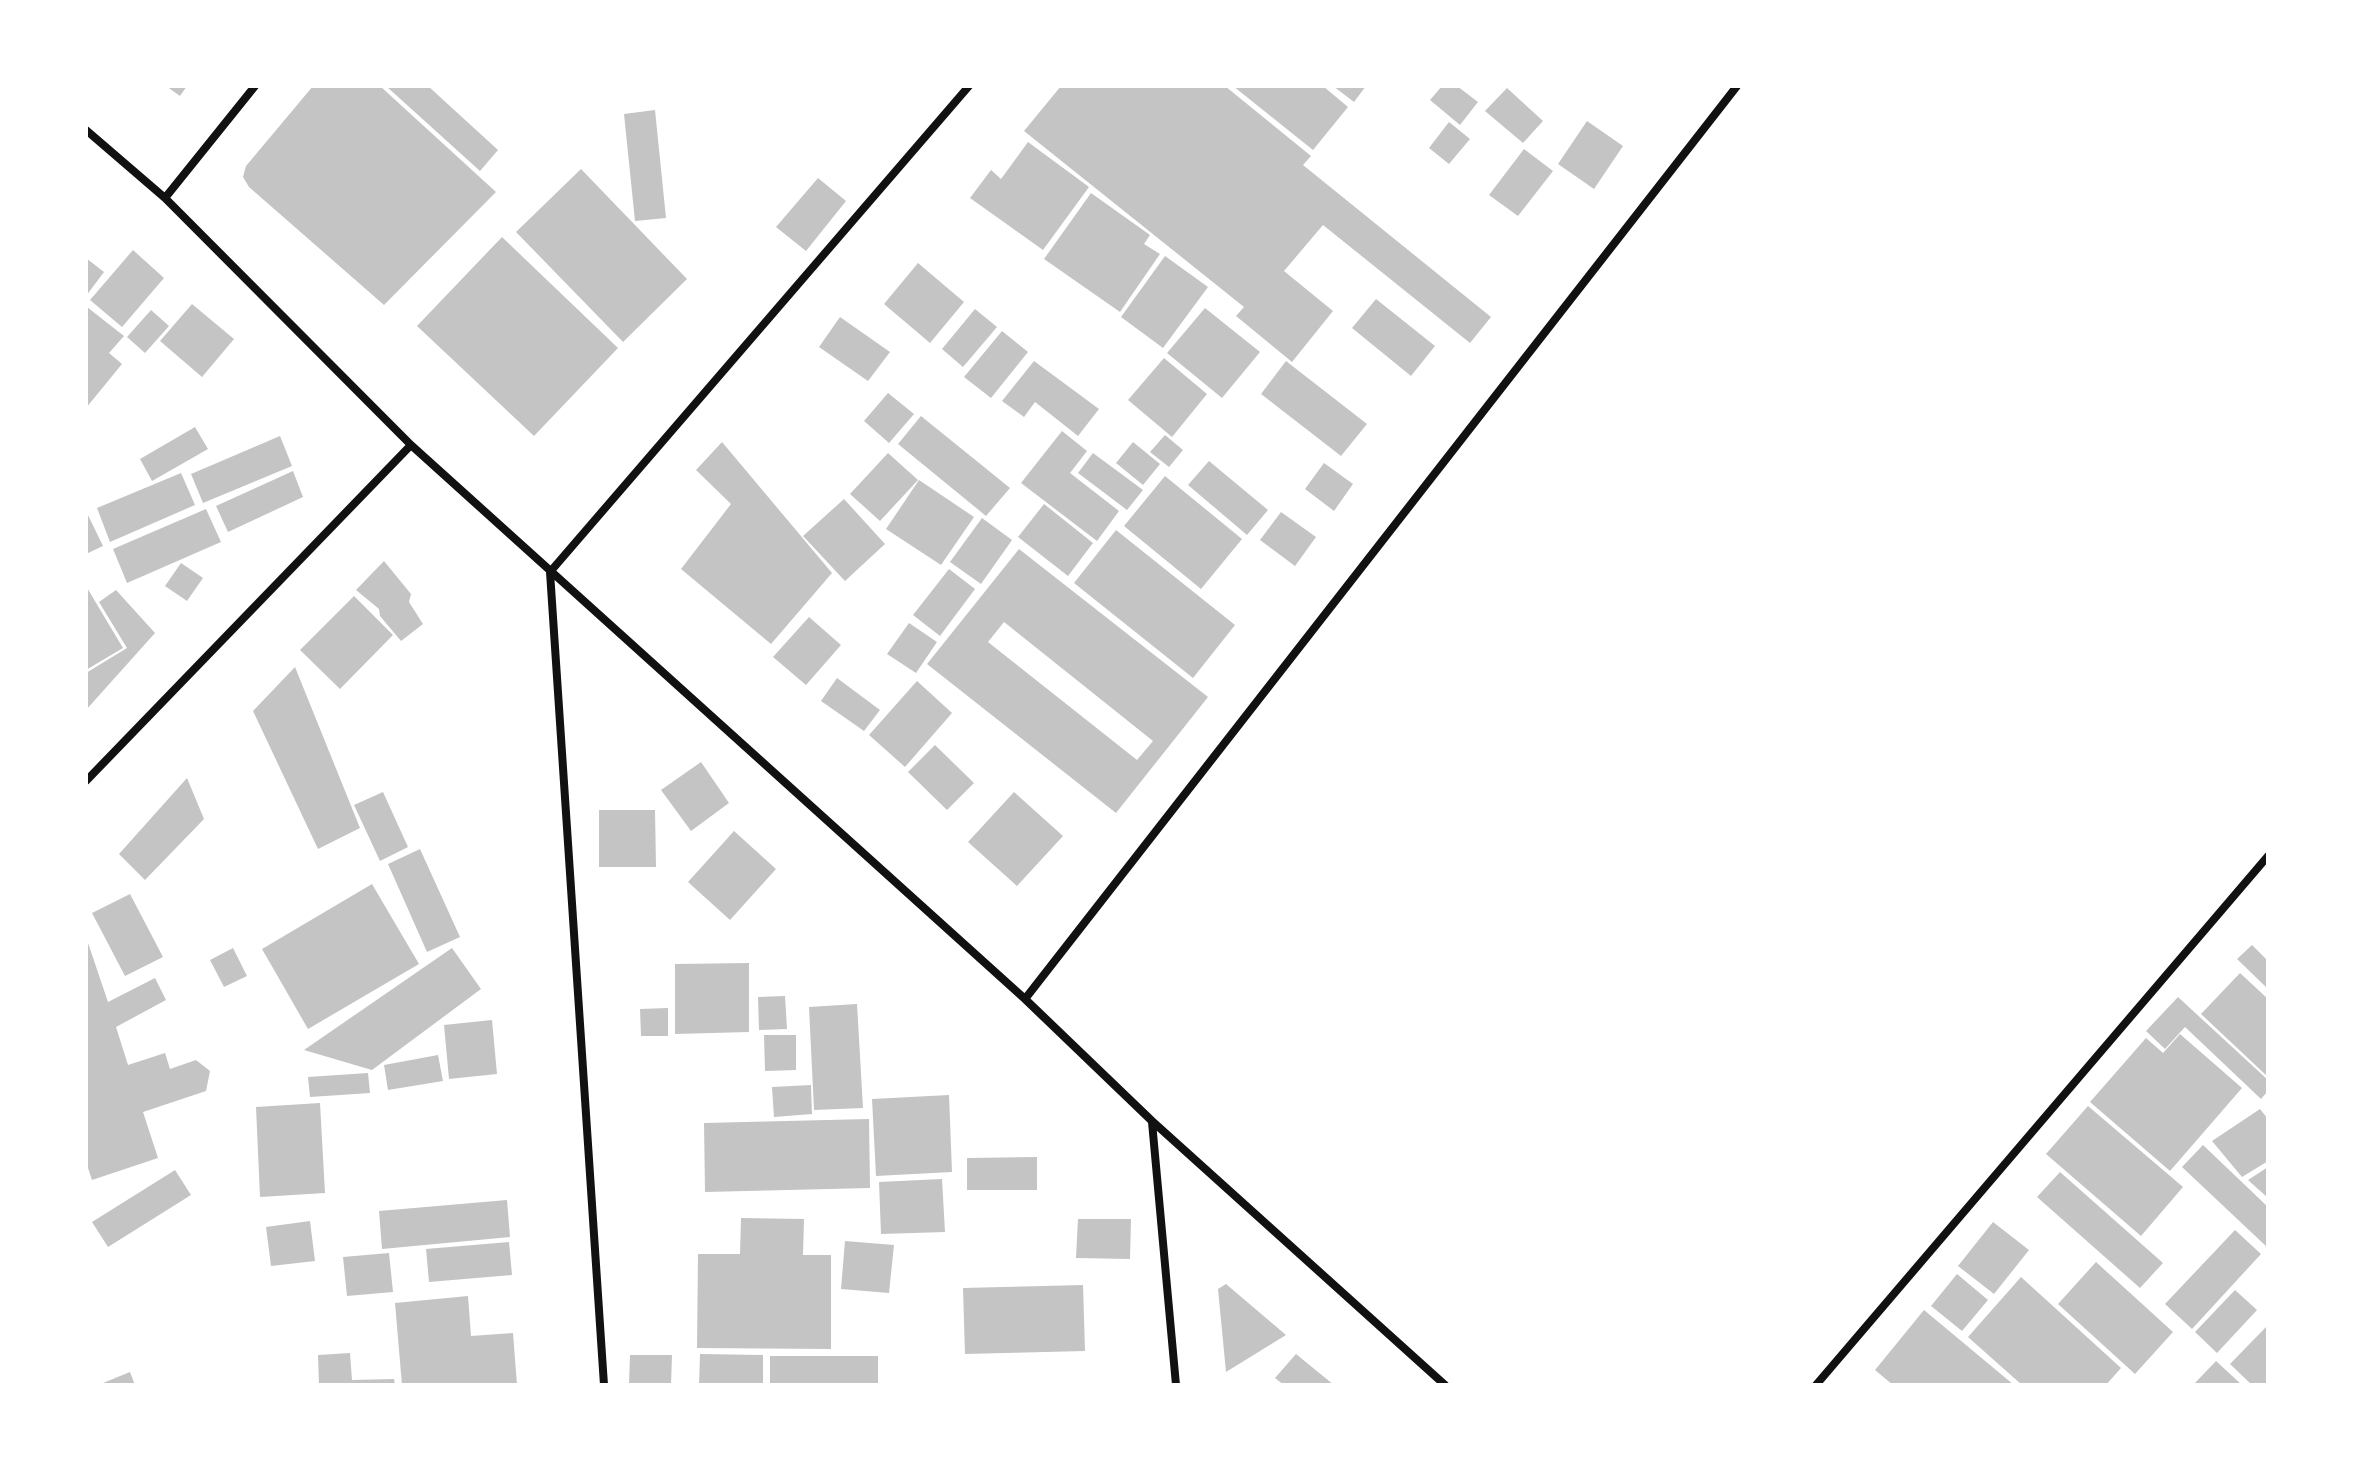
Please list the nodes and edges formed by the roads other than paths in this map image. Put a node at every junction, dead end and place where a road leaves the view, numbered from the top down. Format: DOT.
graph roads {
  1 [pos="255,86"];
  2 [pos="969,86"];
  3 [pos="1737,86"];
  4 [pos="86,130"];
  5 [pos="165,198"];
  6 [pos="411,445"];
  7 [pos="550,572"];
  8 [pos="86,781"];
  9 [pos="2268,856"];
  10 [pos="1025,999"];
  11 [pos="1152,1121"];
  12 [pos="604,1385"];
  13 [pos="1176,1385"];
  14 [pos="1445,1385"];
  15 [pos="1816,1385"];
  1 -- 5 [label="street"];
  2 -- 7 [label="street"];
  3 -- 10 [label="street"];
  4 -- 5 [label="street"];
  5 -- 6 [label="street"];
  6 -- 7 [label="street"];
  6 -- 8 [label="street"];
  7 -- 10 [label="street"];
  7 -- 12 [label="street"];
  9 -- 15 [label="street"];
  10 -- 11 [label="street"];
  11 -- 13 [label="street"];
  11 -- 14 [label="street"];
}
